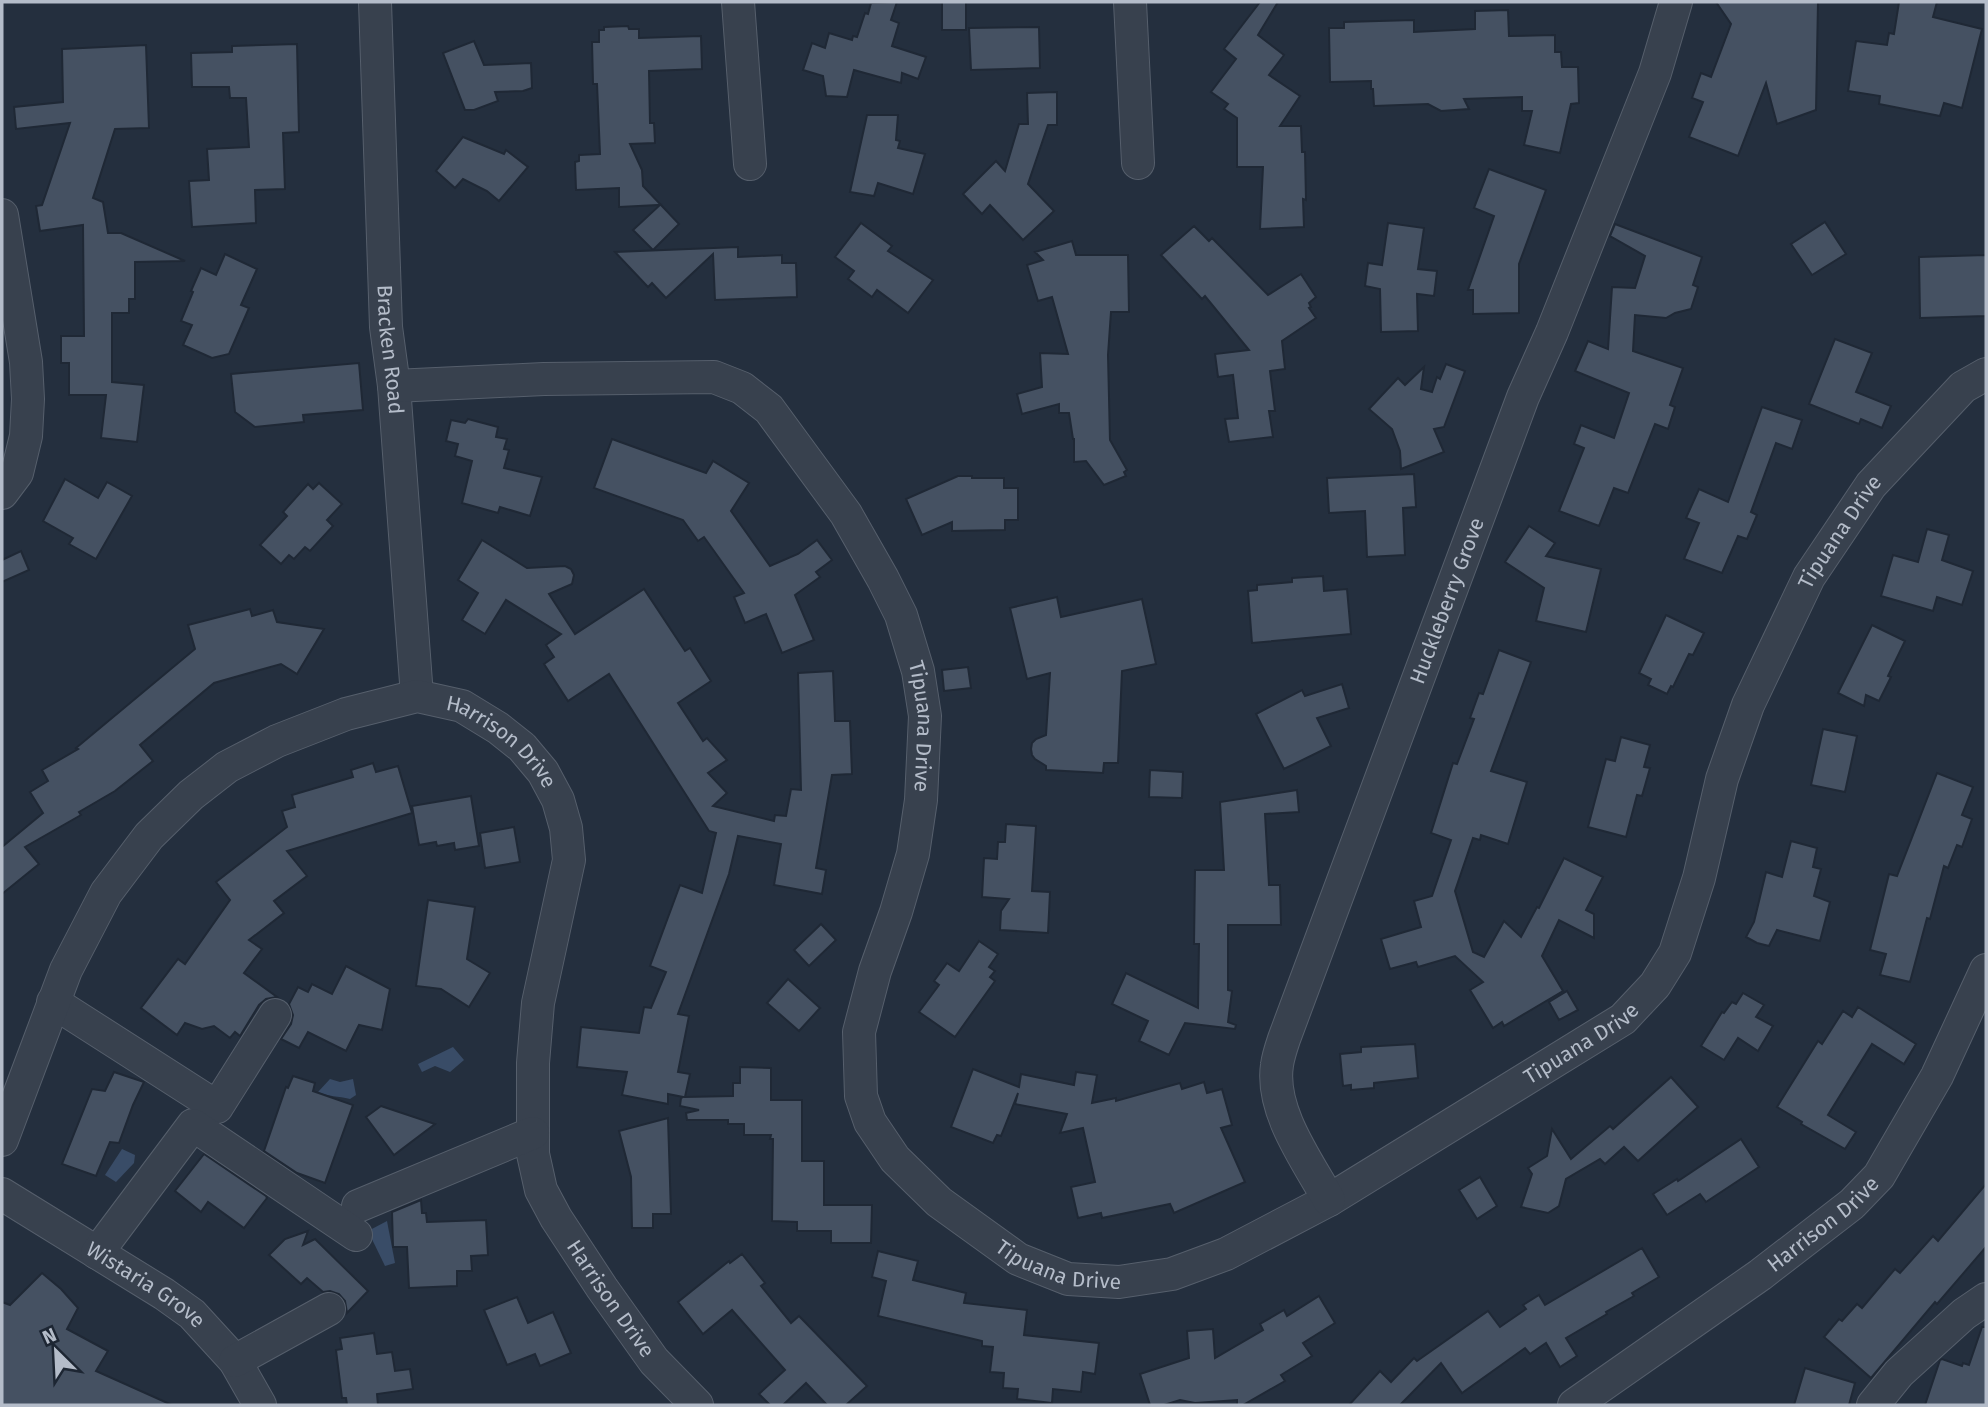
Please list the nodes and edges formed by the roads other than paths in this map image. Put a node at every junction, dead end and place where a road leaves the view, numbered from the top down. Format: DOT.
graph roads {
  1 [pos="375,2"];
  2 [pos="738,2"];
  3 [pos="1130,2"];
  4 [pos="1676,2"];
  5 [pos="1138,163"];
  6 [pos="750,164"];
  7 [pos="2,215"];
  8 [pos="1986,374"];
  9 [pos="394,386"];
  10 [pos="2,493"];
  11 [pos="417,696"];
  12 [pos="1986,970"];
  13 [pos="53,1002"];
  14 [pos="275,1015"];
  15 [pos="533,1133"];
  16 [pos="2,1140"];
  17 [pos="2,1194"];
  18 [pos="1329,1200"];
  19 [pos="97,1253"];
  20 [pos="1986,1299"];
  21 [pos="329,1309"];
  22 [pos="235,1361"];
  23 [pos="260,1405"];
  24 [pos="697,1405"];
  25 [pos="1574,1405"];
  26 [pos="1873,1405"];
  1 -- 9 [label="street, Bracken Road"];
  2 -- 6 [label="street"];
  3 -- 5 [label="street"];
  4 -- 18 [label="street, Huckleberry Grove"];
  7 -- 10 [label="street"];
  8 -- 18 [label="street, Tipuana Drive"];
  9 -- 11 [label="street, Bracken Road"];
  9 -- 18 [label="street, Tipuana Drive"];
  11 -- 13 [label="street, Harrison Drive"];
  11 -- 15 [label="street, Harrison Drive"];
  12 -- 25 [label="street, Harrison Drive"];
  13 -- 14 [label="street"];
  13 -- 16 [label="street, Harrison Drive"];
  15 -- 19 [label="street"];
  15 -- 24 [label="street, Harrison Drive"];
  17 -- 19 [label="street, Wistaria Grove"];
  19 -- 22 [label="street, Wistaria Grove"];
  20 -- 26 [label="street"];
  21 -- 22 [label="street"];
  22 -- 23 [label="street, Wistaria Grove"];
}
